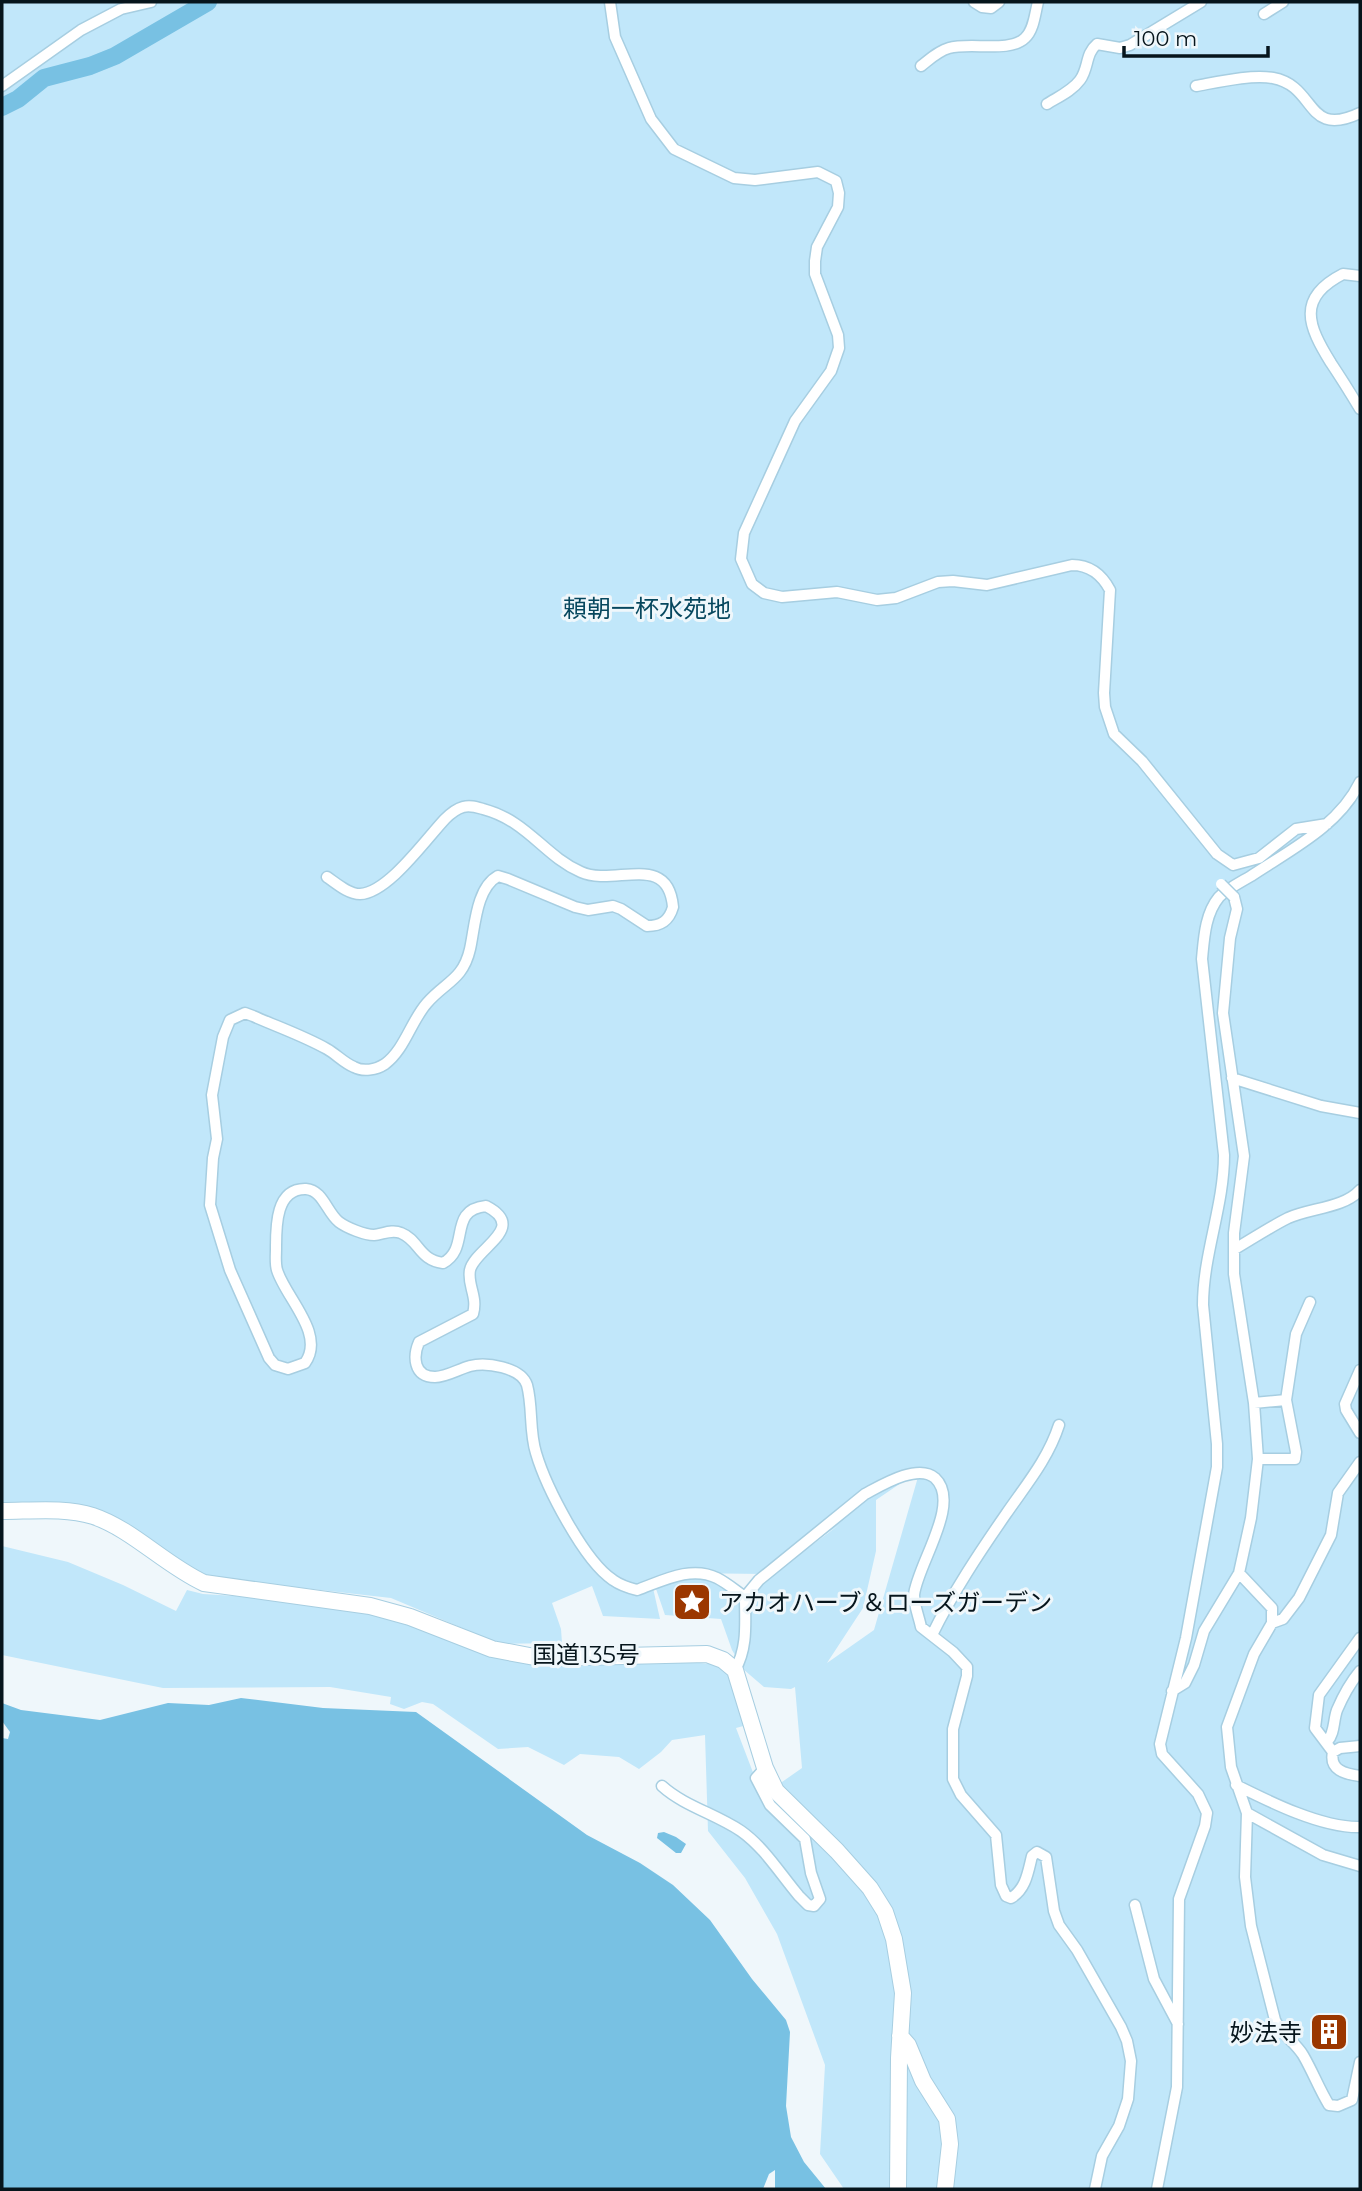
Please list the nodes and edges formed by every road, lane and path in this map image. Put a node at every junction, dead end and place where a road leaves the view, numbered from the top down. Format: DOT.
graph roads {
  1 [pos="151,2"];
  2 [pos="610,2"];
  3 [pos="974,2"];
  4 [pos="999,2"];
  5 [pos="1038,2"];
  6 [pos="1201,2"];
  7 [pos="1283,2"];
  8 [pos="1264,14"];
  9 [pos="922,66"];
  10 [pos="2,86"];
  11 [pos="1196,86"];
  12 [pos="1047,104"];
  13 [pos="1360,113"];
  14 [pos="1360,276"];
  15 [pos="1360,409"];
  16 [pos="1360,782"];
  17 [pos="1327,824"];
  18 [pos="327,877"];
  19 [pos="1221,884"];
  20 [pos="1232,1078"];
  21 [pos="1360,1113"];
  22 [pos="1360,1190"];
  23 [pos="1235,1250"];
  24 [pos="1310,1302"];
  25 [pos="1360,1370"];
  26 [pos="1286,1400"];
  27 [pos="1254,1403"];
  28 [pos="1059,1425"];
  29 [pos="1360,1433"];
  30 [pos="1258,1459"];
  31 [pos="1360,1462"];
  32 [pos="2,1511"];
  33 [pos="1239,1573"];
  34 [pos="745,1597"];
  35 [pos="1272,1623"];
  36 [pos="932,1635"];
  37 [pos="1360,1638"];
  38 [pos="735,1670"];
  39 [pos="1360,1671"];
  40 [pos="1172,1691"];
  41 [pos="1360,1746"];
  42 [pos="1330,1747"];
  43 [pos="765,1768"];
  44 [pos="1360,1776"];
  45 [pos="1236,1785"];
  46 [pos="662,1786"];
  47 [pos="1247,1813"];
  48 [pos="1360,1827"];
  49 [pos="1360,1866"];
  50 [pos="1135,1905"];
  51 [pos="1180,2026"];
  52 [pos="900,2036"];
  53 [pos="1360,2062"];
  54 [pos="898,2189"];
  55 [pos="945,2189"];
  56 [pos="1095,2189"];
  57 [pos="1157,2189"];
  1 -- 10 [label="street"];
  2 -- 17 [label="street"];
  3 -- 4 [label="street"];
  5 -- 9 [label="street"];
  6 -- 12 [label="street"];
  7 -- 8 [label="street"];
  11 -- 13 [label="street"];
  14 -- 15 [label="street"];
  16 -- 17 [label="street"];
  17 -- 40 [label="street"];
  18 -- 34 [label="street"];
  19 -- 20 [label="street, bridge"];
  20 -- 21 [label="street"];
  20 -- 23 [label="street"];
  22 -- 23 [label="street"];
  23 -- 27 [label="street"];
  24 -- 26 [label="street"];
  25 -- 29 [label="street"];
  26 -- 27 [label="street"];
  26 -- 30 [label="street"];
  27 -- 30 [label="street"];
  28 -- 36 [label="street"];
  30 -- 33 [label="street"];
  31 -- 35 [label="street"];
  32 -- 38 [label="highway, 国道135号"];
  33 -- 35 [label="street"];
  33 -- 40 [label="street"];
  34 -- 36 [label="street"];
  34 -- 38 [label="street"];
  35 -- 45 [label="street"];
  36 -- 56 [label="street"];
  37 -- 42 [label="street"];
  38 -- 43 [label="highway"];
  39 -- 42 [label="street"];
  40 -- 51 [label="street"];
  41 -- 42 [label="street"];
  42 -- 44 [label="street"];
  43 -- 46 [label="street"];
  43 -- 52 [label="highway"];
  45 -- 47 [label="street"];
  45 -- 48 [label="street"];
  47 -- 49 [label="street"];
  47 -- 53 [label="street"];
  50 -- 51 [label="street"];
  51 -- 57 [label="street"];
  52 -- 54 [label="highway"];
  52 -- 55 [label="highway"];
}
